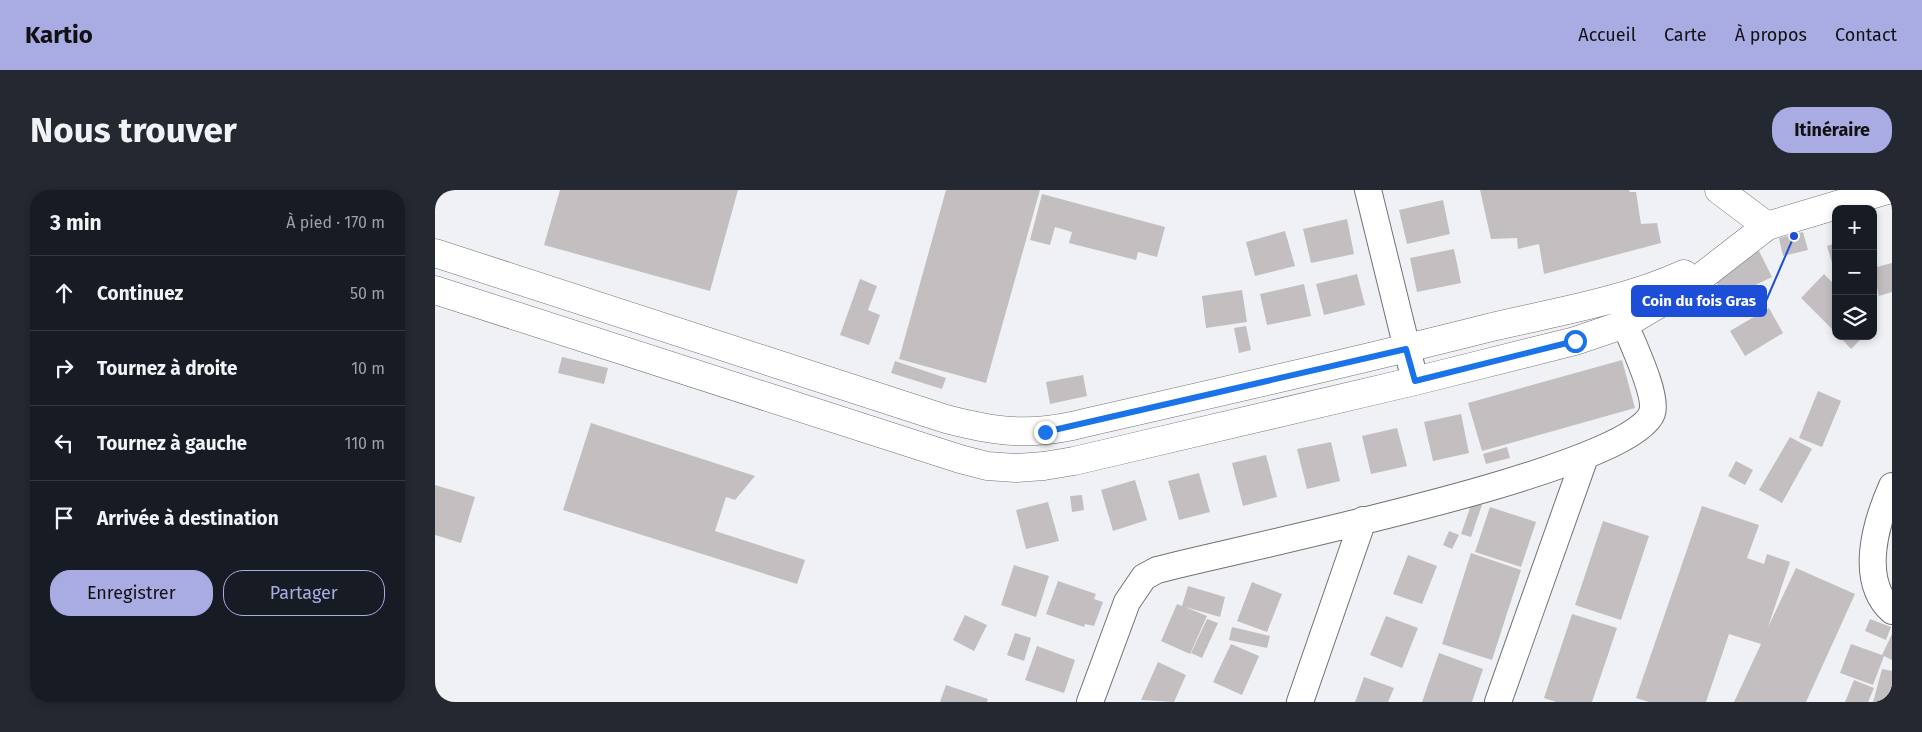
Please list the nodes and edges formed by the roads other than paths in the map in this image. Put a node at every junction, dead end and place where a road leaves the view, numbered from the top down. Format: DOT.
graph roads {
  1 [pos="1368,190"];
  2 [pos="1719,190"];
  3 [pos="1887,190"];
  4 [pos="1767,226"];
  5 [pos="435,253"];
  6 [pos="1726,256"];
  7 [pos="435,290"];
  8 [pos="1625,324"];
  9 [pos="1406,349"];
  10 [pos="1415,381"];
  11 [pos="1585,457"];
  12 [pos="1892,486"];
  13 [pos="1363,520"];
  14 [pos="1892,611"];
  15 [pos="1090,702"];
  16 [pos="1300,702"];
  17 [pos="1498,702"];
  1 -- 9 [label="street"];
  2 -- 4 [label="street"];
  3 -- 4 [label="street"];
  4 -- 6 [label="street"];
  5 -- 9 [label="street"];
  6 -- 8 [label="street"];
  6 -- 9 [label="street"];
  7 -- 10 [label="street"];
  8 -- 10 [label="street"];
  8 -- 11 [label="street"];
  9 -- 10 [label="street"];
  11 -- 13 [label="street"];
  11 -- 17 [label="street"];
  12 -- 14 [label="street"];
  13 -- 15 [label="street"];
  13 -- 16 [label="street"];
}
